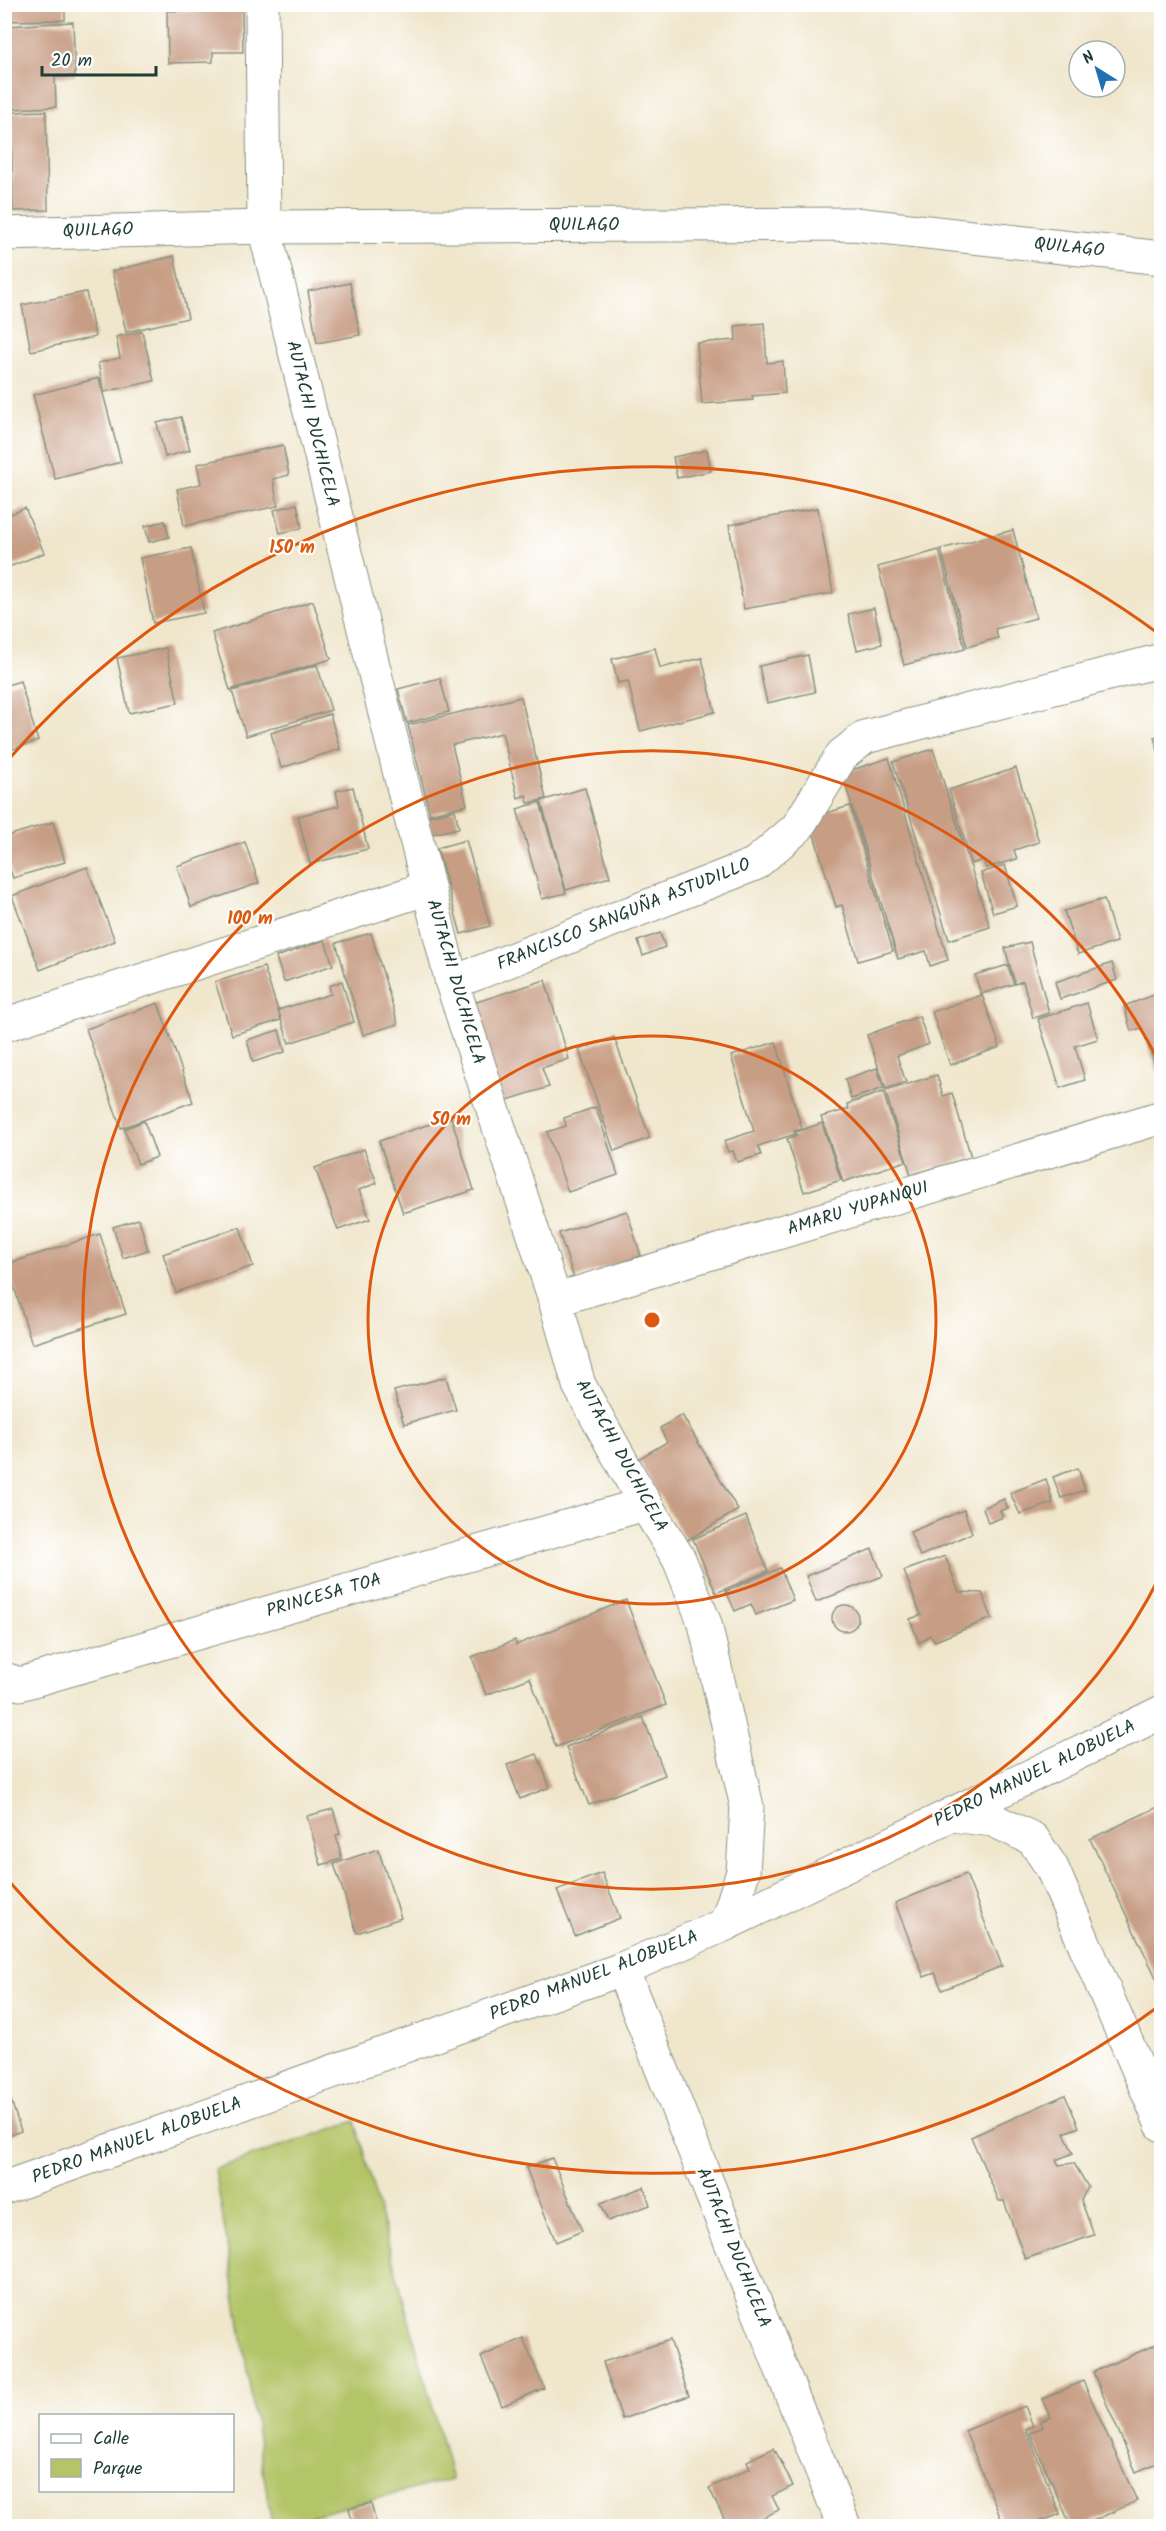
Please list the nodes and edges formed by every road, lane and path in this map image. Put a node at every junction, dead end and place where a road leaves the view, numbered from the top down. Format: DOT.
graph roads {
  1 [pos="262,4"];
  2 [pos="264,227"];
  3 [pos="4,234"];
  4 [pos="1161,258"];
  5 [pos="1161,660"];
  6 [pos="428,888"];
  7 [pos="452,982"];
  8 [pos="4,1025"];
  9 [pos="1161,1117"];
  10 [pos="555,1300"];
  11 [pos="645,1504"];
  12 [pos="4,1679"];
  13 [pos="1161,1712"];
  14 [pos="952,1815"];
  15 [pos="726,1924"];
  16 [pos="622,1969"];
  17 [pos="1161,2125"];
  18 [pos="4,2188"];
  19 [pos="844,2526"];
  1 -- 2 [label="street, AUTACHI DUCHICELA"];
  2 -- 3 [label="street, QUILAGO"];
  2 -- 4 [label="street, QUILAGO"];
  2 -- 6 [label="street, AUTACHI DUCHICELA"];
  5 -- 7 [label="street, FRANCISCO SANGUÑA ASTUDILLO"];
  6 -- 7 [label="street, AUTACHI DUCHICELA"];
  6 -- 8 [label="street"];
  7 -- 10 [label="street, AUTACHI DUCHICELA"];
  9 -- 10 [label="street, AMARU YUPANQUI"];
  10 -- 11 [label="street, AUTACHI DUCHICELA"];
  11 -- 12 [label="street, PRINCESA TOA"];
  11 -- 15 [label="street, AUTACHI DUCHICELA"];
  13 -- 14 [label="street, PEDRO MANUEL ALOBUELA"];
  14 -- 15 [label="street, PEDRO MANUEL ALOBUELA"];
  14 -- 17 [label="street"];
  15 -- 16 [label="street, PEDRO MANUEL ALOBUELA"];
  16 -- 18 [label="street, PEDRO MANUEL ALOBUELA"];
  16 -- 19 [label="street, AUTACHI DUCHICELA"];
}
